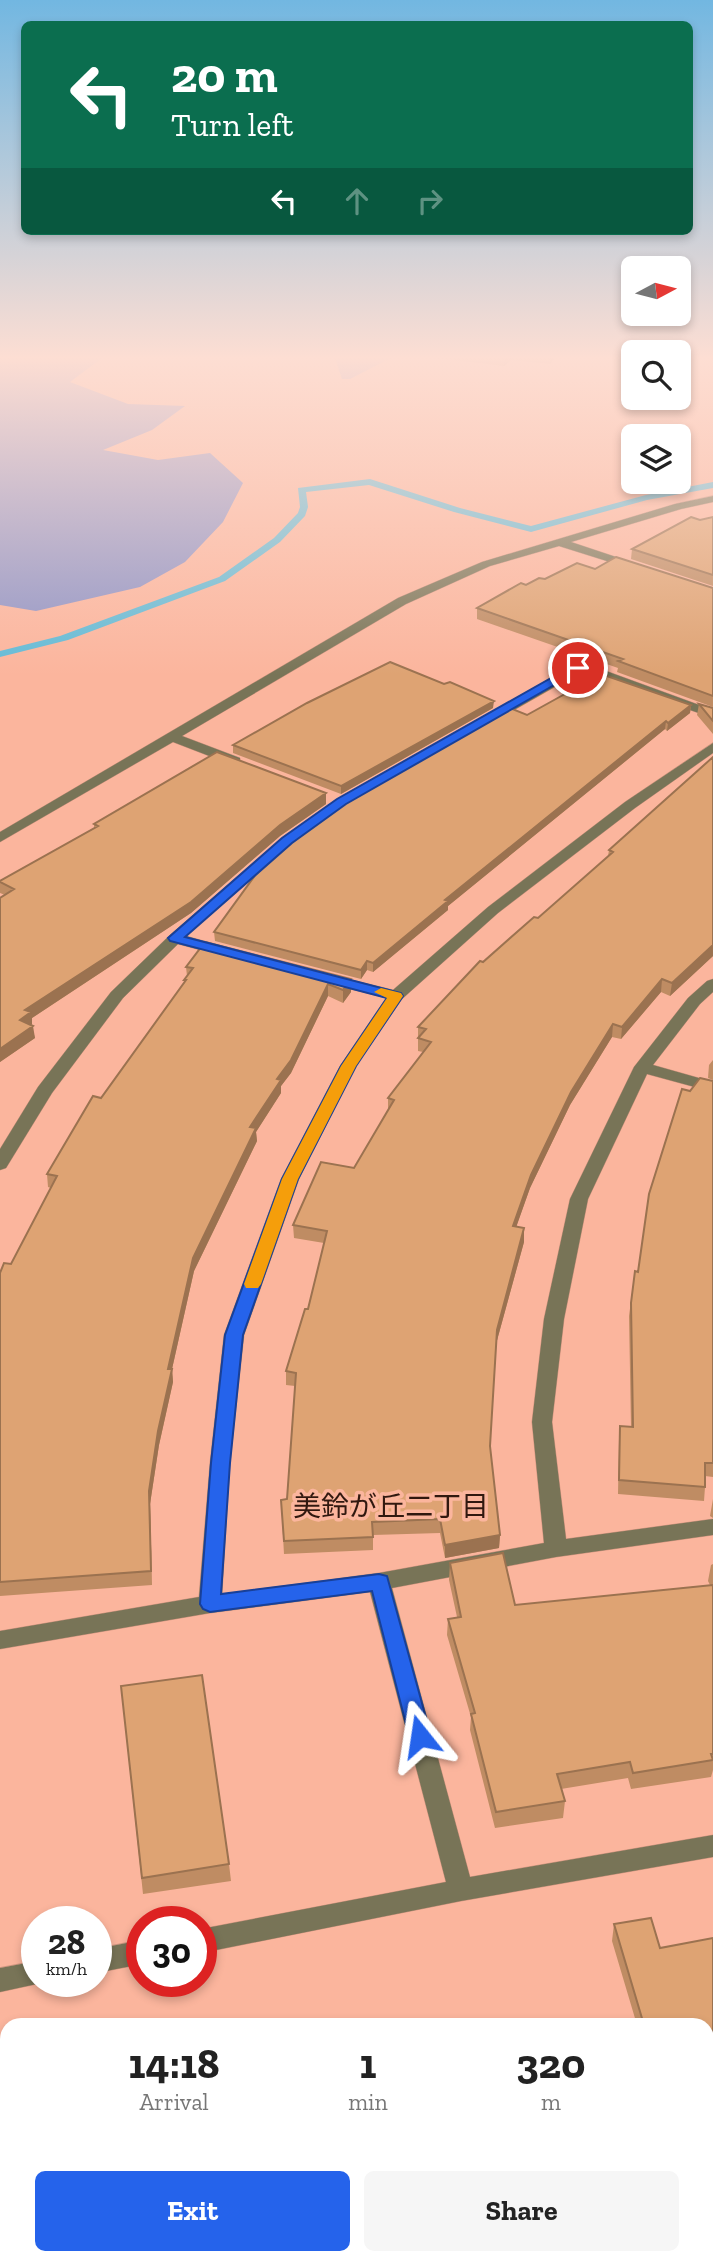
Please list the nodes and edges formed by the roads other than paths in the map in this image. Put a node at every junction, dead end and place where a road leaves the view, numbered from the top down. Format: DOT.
graph roads {
  1 [pos="713,499"];
  2 [pos="559,542"];
  3 [pos="649,572"];
  4 [pos="713,713"];
  5 [pos="170,736"];
  6 [pos="713,747"];
  7 [pos="244,764"];
  8 [pos="0,838"];
  9 [pos="175,938"];
  10 [pos="240,955"];
  11 [pos="318,976"];
  12 [pos="713,984"];
  13 [pos="396,996"];
  14 [pos="642,1067"];
  15 [pos="713,1087"];
  16 [pos="0,1164"];
  17 [pos="713,1527"];
  18 [pos="556,1549"];
  19 [pos="379,1582"];
  20 [pos="210,1604"];
  21 [pos="0,1640"];
  22 [pos="713,1846"];
  23 [pos="461,1890"];
  24 [pos="217,1938"];
  25 [pos="21,1976"];
  26 [pos="0,1980"];
  1 -- 2 [label="street"];
  2 -- 3 [label="street"];
  2 -- 5 [label="street"];
  4 -- 9 [label="street"];
  5 -- 7 [label="street"];
  5 -- 8 [label="street"];
  6 -- 13 [label="street"];
  9 -- 10 [label="street"];
  9 -- 16 [label="street"];
  11 -- 13 [label="street"];
  12 -- 14 [label="street"];
  13 -- 20 [label="street"];
  14 -- 15 [label="street"];
  14 -- 18 [label="street"];
  17 -- 18 [label="street"];
  18 -- 19 [label="street"];
  19 -- 20 [label="street"];
  19 -- 23 [label="street"];
  20 -- 21 [label="street"];
  22 -- 23 [label="street"];
  23 -- 24 [label="street"];
  25 -- 26 [label="street"];
}
